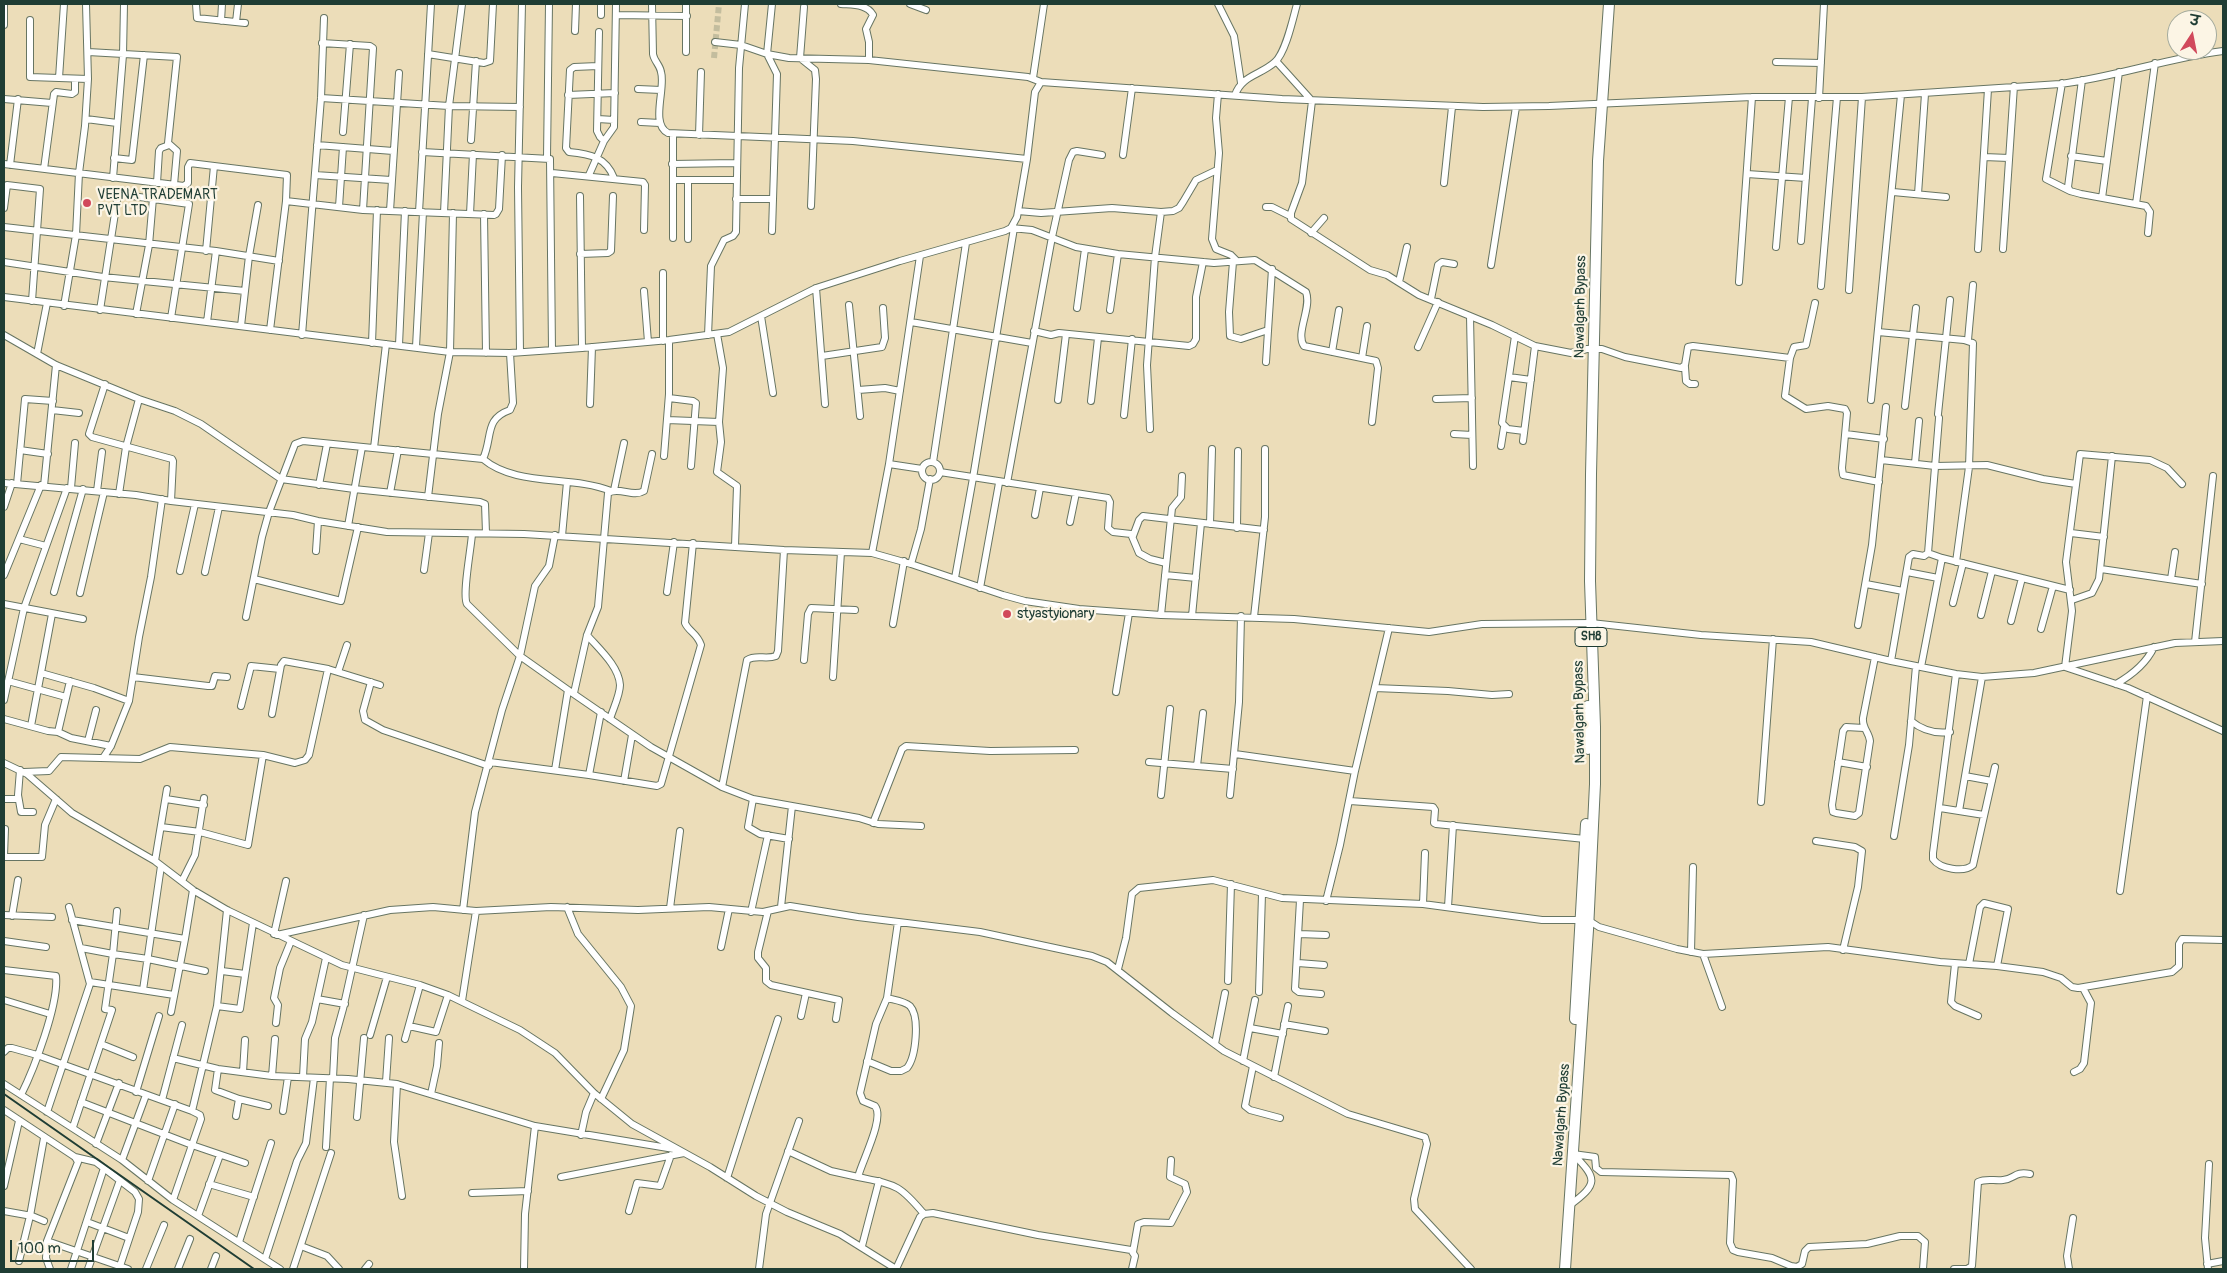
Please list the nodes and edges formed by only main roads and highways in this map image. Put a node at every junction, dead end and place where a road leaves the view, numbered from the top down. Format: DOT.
graph roads {
  1 [pos="1602,4"];
  2 [pos="1609,4"];
  3 [pos="1599,104"];
  4 [pos="1587,623"];
  5 [pos="1585,919"];
  6 [pos="1558,1269"];
  7 [pos="1565,1269"];
  1 -- 3 [label="main road, Nawalgarh Bypass / SH8"];
  2 -- 3 [label="main road, Nawalgarh Bypass / SH8"];
  3 -- 4 [label="main road, Nawalgarh Bypass / SH8"];
  4 -- 5 [label="main road, Nawalgarh Bypass / SH8"];
  4 -- 5 [label="main road, Nawalgarh Bypass / SH8"];
  5 -- 6 [label="main road, Nawalgarh Bypass / SH8"];
  5 -- 7 [label="main road, Nawalgarh Bypass / SH8"];
}
